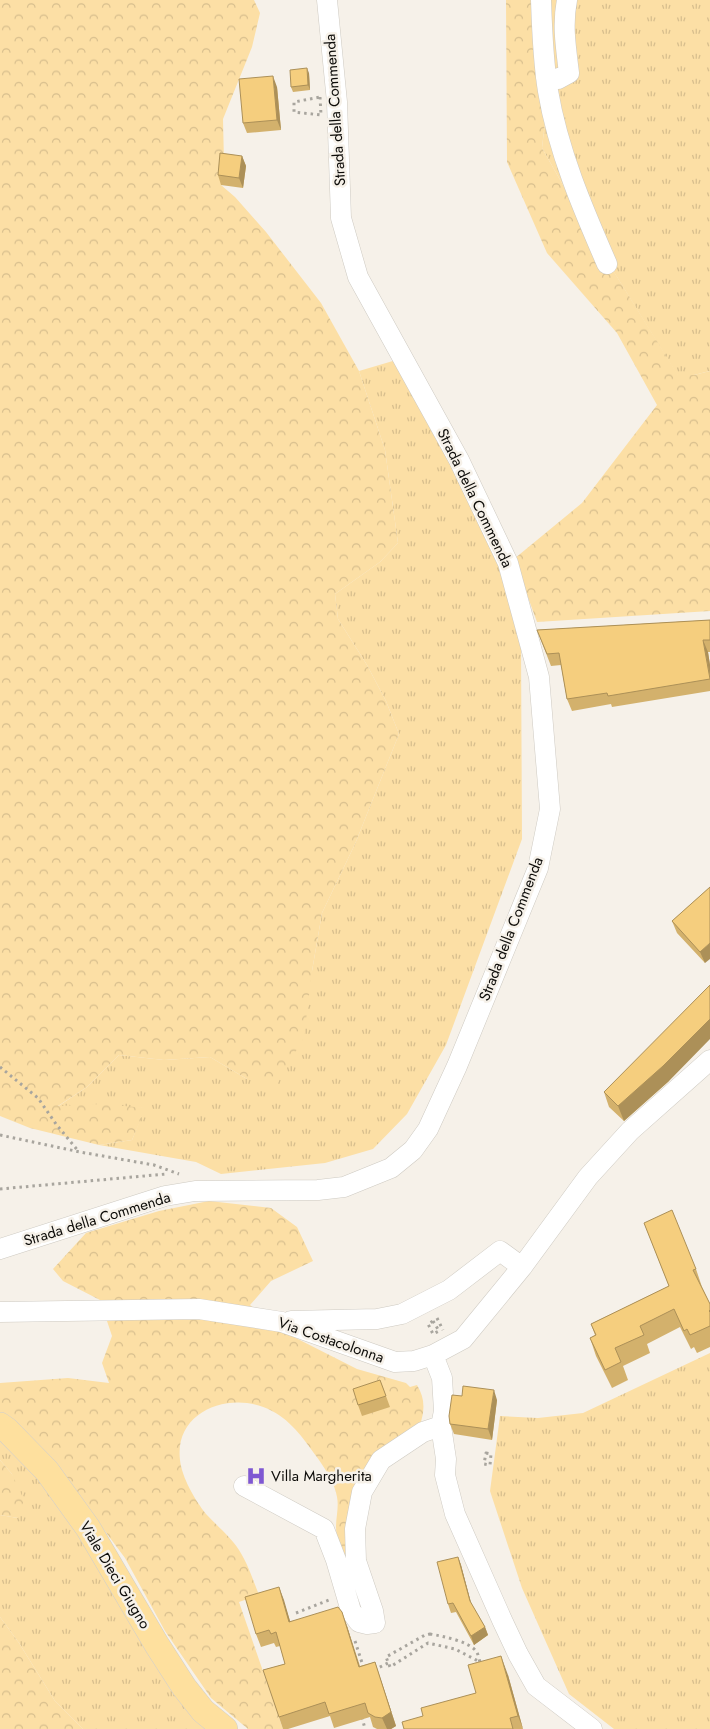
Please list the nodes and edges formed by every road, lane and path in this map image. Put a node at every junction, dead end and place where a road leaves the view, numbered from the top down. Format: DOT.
graph roads {
  1 [pos="327,0"];
  2 [pos="541,0"];
  3 [pos="567,0"];
  4 [pos="546,78"];
  5 [pos="294,102"];
  6 [pos="606,264"];
  7 [pos="710,1060"];
  8 [pos="0,1067"];
  9 [pos="0,1135"];
  10 [pos="80,1152"];
  11 [pos="178,1173"];
  12 [pos="0,1189"];
  13 [pos="195,1191"];
  14 [pos="0,1249"];
  15 [pos="522,1267"];
  16 [pos="0,1312"];
  17 [pos="437,1318"];
  18 [pos="282,1322"];
  19 [pos="442,1327"];
  20 [pos="433,1355"];
  21 [pos="0,1425"];
  22 [pos="441,1426"];
  23 [pos="244,1486"];
  24 [pos="346,1593"];
  25 [pos="296,1613"];
  26 [pos="480,1662"];
  27 [pos="361,1715"];
  28 [pos="225,1729"];
  29 [pos="365,1729"];
  30 [pos="592,1729"];
  1 -- 13 [label="street, Strada della Commenda"];
  2 -- 4 [label="street"];
  3 -- 4 [label="street"];
  4 -- 6 [label="street"];
  5 -- 5 [label="path"];
  7 -- 15 [label="street, Via Costacolonna"];
  8 -- 10 [label="path"];
  9 -- 10 [label="path, Strada della Commenda"];
  10 -- 11 [label="path, Strada della Commenda"];
  11 -- 12 [label="path, Strada della Commenda"];
  11 -- 13 [label="path, Strada della Commenda"];
  13 -- 14 [label="street, Strada della Commenda"];
  15 -- 18 [label="street"];
  15 -- 20 [label="street, Via Costacolonna"];
  16 -- 18 [label="street, Via Costacolonna"];
  17 -- 19 [label="path"];
  18 -- 20 [label="street, Via Costacolonna"];
  20 -- 22 [label="street"];
  21 -- 28 [label="main road, Viale Dieci Giugno"];
  22 -- 24 [label="street"];
  22 -- 30 [label="street"];
  23 -- 24 [label="street"];
  24 -- 25 [label="path"];
  26 -- 26 [label="path"];
  27 -- 29 [label="path"];
}
